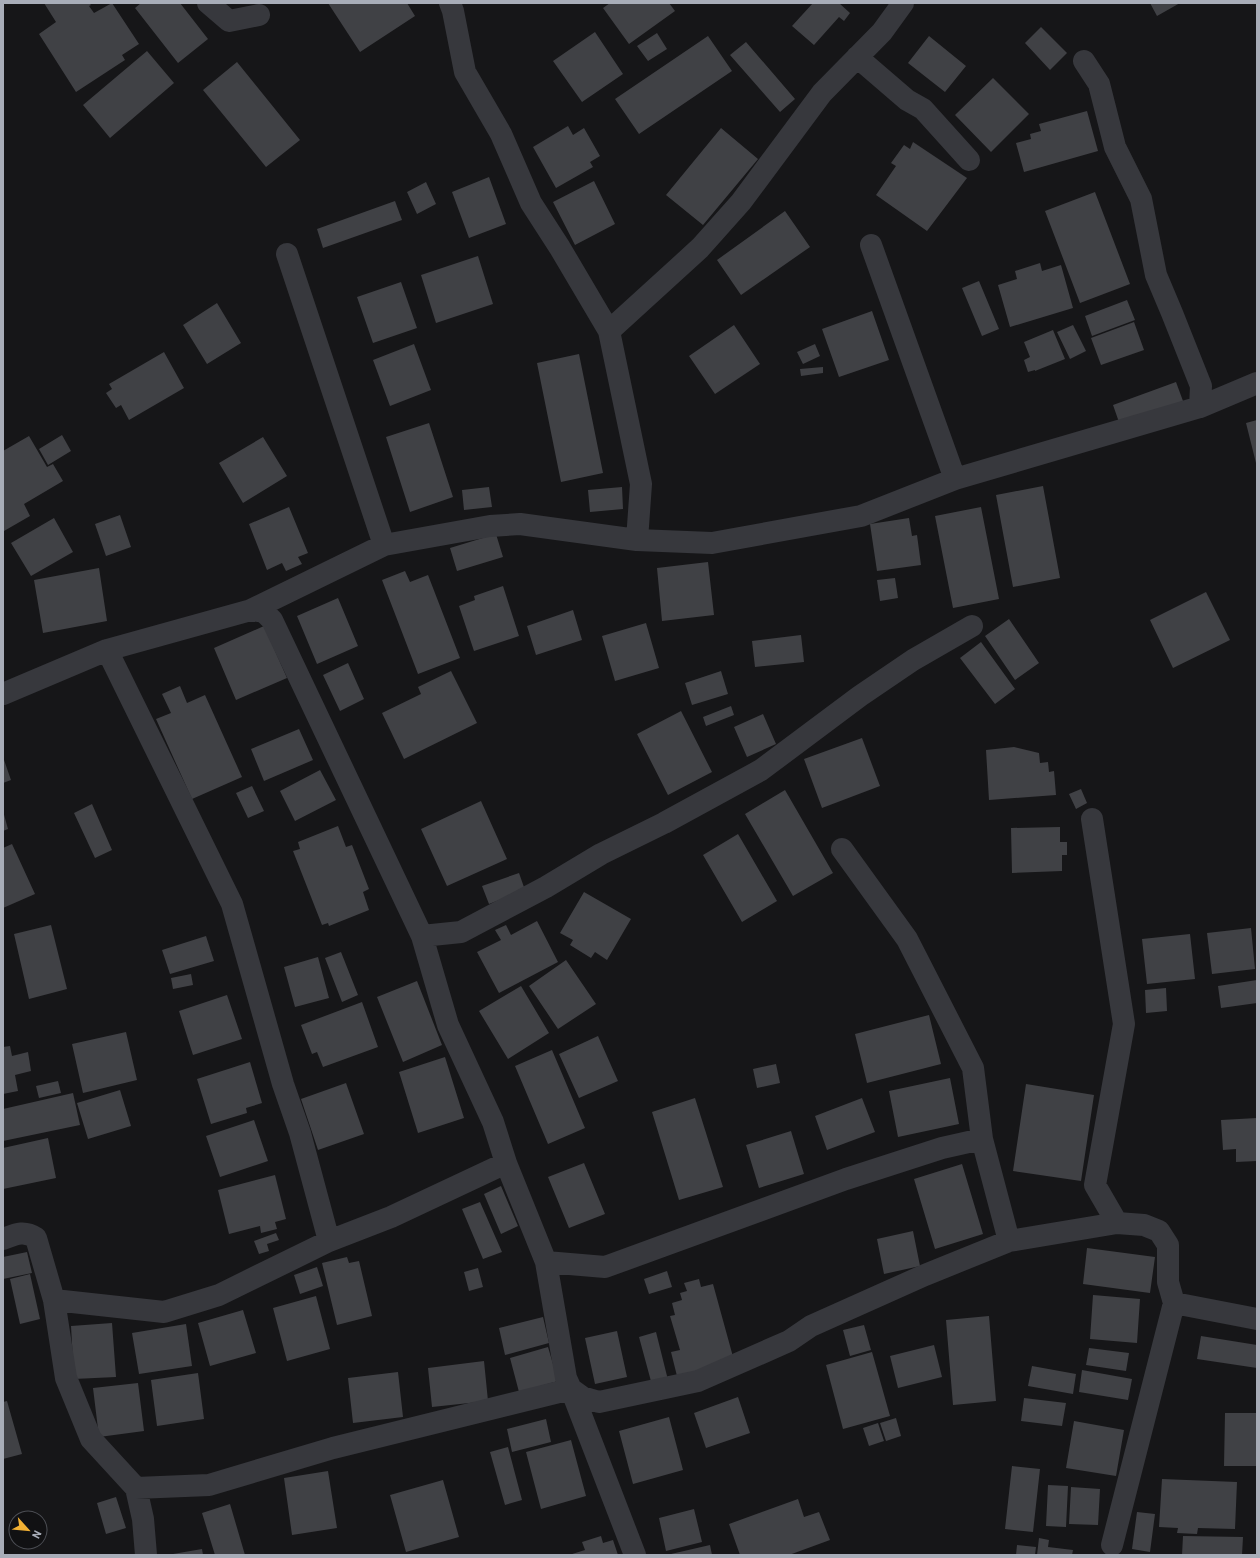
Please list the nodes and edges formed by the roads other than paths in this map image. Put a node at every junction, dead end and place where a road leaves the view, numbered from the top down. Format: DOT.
graph roads {
  1 [pos="208,3"];
  2 [pos="450,3"];
  3 [pos="903,3"];
  4 [pos="259,15"];
  5 [pos="857,57"];
  6 [pos="1084,61"];
  7 [pos="970,160"];
  8 [pos="872,245"];
  9 [pos="287,254"];
  10 [pos="609,331"];
  11 [pos="1257,383"];
  12 [pos="1200,407"];
  13 [pos="955,479"];
  14 [pos="637,540"];
  15 [pos="384,545"];
  16 [pos="251,610"];
  17 [pos="972,626"];
  18 [pos="106,650"];
  19 [pos="3,694"];
  20 [pos="1092,819"];
  21 [pos="842,849"];
  22 [pos="422,936"];
  23 [pos="982,1139"];
  24 [pos="506,1163"];
  25 [pos="1117,1223"];
  26 [pos="3,1239"];
  27 [pos="328,1241"];
  28 [pos="1009,1241"];
  29 [pos="546,1262"];
  30 [pos="54,1300"];
  31 [pos="1174,1303"];
  32 [pos="1257,1319"];
  33 [pos="571,1389"];
  34 [pos="136,1488"];
  35 [pos="1112,1545"];
  36 [pos="146,1555"];
  37 [pos="635,1555"];
  1 -- 4 [label="street"];
  2 -- 10 [label="street"];
  3 -- 5 [label="street"];
  5 -- 7 [label="street"];
  5 -- 10 [label="street"];
  6 -- 12 [label="street"];
  8 -- 13 [label="street"];
  9 -- 15 [label="street"];
  10 -- 14 [label="street"];
  11 -- 12 [label="street"];
  12 -- 13 [label="street"];
  13 -- 14 [label="street"];
  14 -- 15 [label="street"];
  15 -- 16 [label="street"];
  16 -- 18 [label="street"];
  16 -- 22 [label="street"];
  17 -- 22 [label="street"];
  18 -- 19 [label="street"];
  18 -- 27 [label="street"];
  20 -- 25 [label="street"];
  21 -- 23 [label="street"];
  22 -- 24 [label="street"];
  23 -- 28 [label="street"];
  23 -- 29 [label="street"];
  24 -- 27 [label="street"];
  24 -- 29 [label="street"];
  25 -- 28 [label="street"];
  25 -- 31 [label="street"];
  26 -- 30 [label="street"];
  27 -- 30 [label="street"];
  28 -- 33 [label="street"];
  29 -- 33 [label="street"];
  30 -- 34 [label="street"];
  31 -- 32 [label="street"];
  31 -- 35 [label="street"];
  33 -- 34 [label="street"];
  33 -- 37 [label="street"];
  34 -- 36 [label="street"];
}
